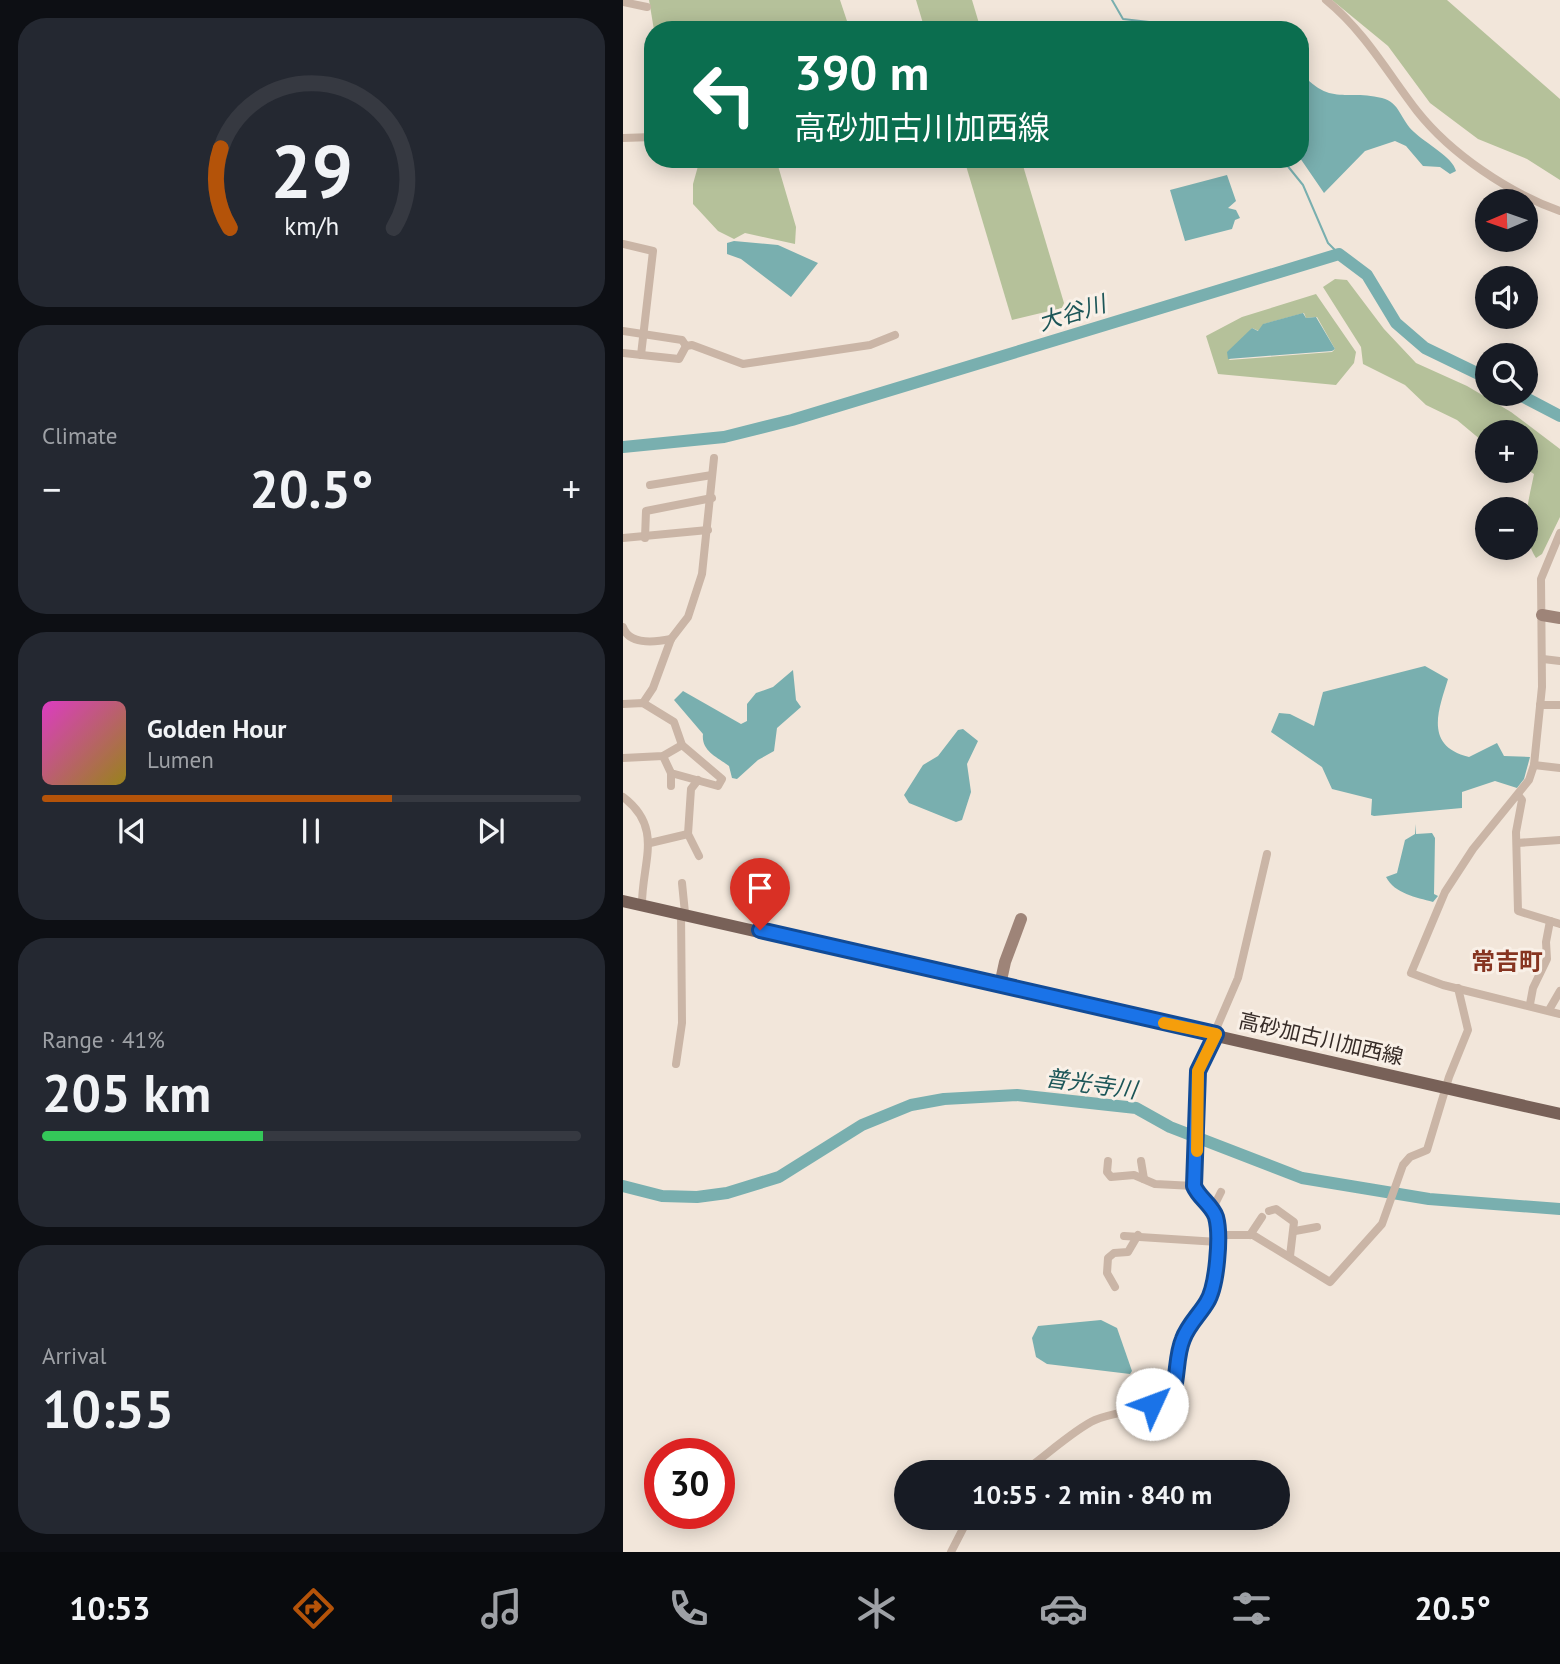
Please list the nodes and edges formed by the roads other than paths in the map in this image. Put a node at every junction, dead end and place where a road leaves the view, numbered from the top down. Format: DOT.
graph roads {
  1 [pos="1327,0"];
  2 [pos="623,2"];
  3 [pos="647,7"];
  4 [pos="644,137"];
  5 [pos="623,138"];
  6 [pos="1560,211"];
  7 [pos="623,244"];
  8 [pos="623,331"];
  9 [pos="642,332"];
  10 [pos="895,335"];
  11 [pos="686,346"];
  12 [pos="623,353"];
  13 [pos="641,355"];
  14 [pos="714,458"];
  15 [pos="712,475"];
  16 [pos="650,485"];
  17 [pos="712,498"];
  18 [pos="708,530"];
  19 [pos="1560,533"];
  20 [pos="623,538"];
  21 [pos="645,538"];
  22 [pos="1542,615"];
  23 [pos="1560,618"];
  24 [pos="623,627"];
  25 [pos="671,639"];
  26 [pos="1543,659"];
  27 [pos="1560,661"];
  28 [pos="643,703"];
  29 [pos="623,704"];
  30 [pos="1540,705"];
  31 [pos="1560,705"];
  32 [pos="682,745"];
  33 [pos="663,756"];
  34 [pos="623,758"];
  35 [pos="1534,765"];
  36 [pos="1560,768"];
  37 [pos="671,773"];
  38 [pos="698,779"];
  39 [pos="671,786"];
  40 [pos="1518,795"];
  41 [pos="623,797"];
  42 [pos="688,834"];
  43 [pos="1560,840"];
  44 [pos="650,843"];
  45 [pos="1517,843"];
  46 [pos="1267,854"];
  47 [pos="699,856"];
  48 [pos="682,883"];
  49 [pos="623,901"];
  50 [pos="642,904"];
  51 [pos="683,912"];
  52 [pos="1021,919"];
  53 [pos="1550,921"];
  54 [pos="1560,924"];
  55 [pos="1000,985"];
  56 [pos="1458,988"];
  57 [pos="1560,991"];
  58 [pos="1530,1004"];
  59 [pos="1549,1010"];
  60 [pos="1560,1014"];
  61 [pos="1216,1034"];
  62 [pos="676,1063"];
  63 [pos="1448,1087"];
  64 [pos="1560,1114"];
  65 [pos="1108,1161"];
  66 [pos="1141,1161"];
  67 [pos="1143,1179"];
  68 [pos="1194,1186"];
  69 [pos="1221,1192"];
  70 [pos="1212,1210"];
  71 [pos="1269,1211"];
  72 [pos="1262,1217"];
  73 [pos="1317,1227"];
  74 [pos="1295,1231"];
  75 [pos="1138,1235"];
  76 [pos="1251,1235"];
  77 [pos="1124,1236"];
  78 [pos="1218,1238"];
  79 [pos="1290,1256"];
  80 [pos="1115,1287"];
  81 [pos="1039,1460"];
  82 [pos="962,1530"];
  83 [pos="951,1552"];
  1 -- 6 [label="street"];
  2 -- 3 [label="street"];
  4 -- 5 [label="street"];
  7 -- 9 [label="street"];
  8 -- 9 [label="street"];
  9 -- 11 [label="street"];
  9 -- 13 [label="street"];
  10 -- 11 [label="street"];
  11 -- 13 [label="street"];
  12 -- 13 [label="street"];
  14 -- 15 [label="street"];
  15 -- 16 [label="street"];
  15 -- 17 [label="street"];
  17 -- 18 [label="street"];
  17 -- 21 [label="street"];
  18 -- 21 [label="street"];
  18 -- 25 [label="street"];
  19 -- 22 [label="street"];
  20 -- 21 [label="street"];
  22 -- 23 [label="street"];
  22 -- 26 [label="street"];
  24 -- 25 [label="street"];
  25 -- 28 [label="street"];
  26 -- 27 [label="street"];
  26 -- 30 [label="street"];
  28 -- 29 [label="street"];
  28 -- 32 [label="street"];
  30 -- 31 [label="street"];
  30 -- 35 [label="street"];
  32 -- 33 [label="street"];
  32 -- 38 [label="street"];
  33 -- 34 [label="street"];
  33 -- 37 [label="street"];
  35 -- 36 [label="street"];
  35 -- 40 [label="street"];
  37 -- 38 [label="street"];
  37 -- 39 [label="street"];
  38 -- 42 [label="street"];
  40 -- 45 [label="street"];
  40 -- 56 [label="street"];
  41 -- 44 [label="street"];
  42 -- 44 [label="street"];
  42 -- 47 [label="street"];
  43 -- 45 [label="street"];
  44 -- 50 [label="street"];
  45 -- 53 [label="street"];
  46 -- 61 [label="street"];
  48 -- 51 [label="street"];
  49 -- 50 [label="main road, 高砂加古川加西線"];
  50 -- 51 [label="main road, 高砂加古川加西線"];
  51 -- 55 [label="main road, 高砂加古川加西線"];
  51 -- 62 [label="street"];
  52 -- 55 [label="street"];
  53 -- 54 [label="street"];
  53 -- 58 [label="street"];
  55 -- 61 [label="main road, 高砂加古川加西線"];
  56 -- 58 [label="street"];
  56 -- 63 [label="street"];
  57 -- 59 [label="street"];
  58 -- 59 [label="street"];
  59 -- 60 [label="street"];
  61 -- 63 [label="main road, 高砂加古川加西線"];
  61 -- 68 [label="street"];
  63 -- 64 [label="main road, 高砂加古川加西線"];
  63 -- 79 [label="street"];
  65 -- 67 [label="street"];
  66 -- 67 [label="street"];
  67 -- 68 [label="street"];
  68 -- 70 [label="street"];
  69 -- 70 [label="street"];
  70 -- 78 [label="street"];
  71 -- 74 [label="street"];
  72 -- 76 [label="street"];
  73 -- 74 [label="street"];
  74 -- 79 [label="street"];
  75 -- 77 [label="street"];
  75 -- 78 [label="street"];
  75 -- 80 [label="street"];
  76 -- 78 [label="street"];
  76 -- 79 [label="street"];
  78 -- 81 [label="street"];
  82 -- 83 [label="street"];
}
